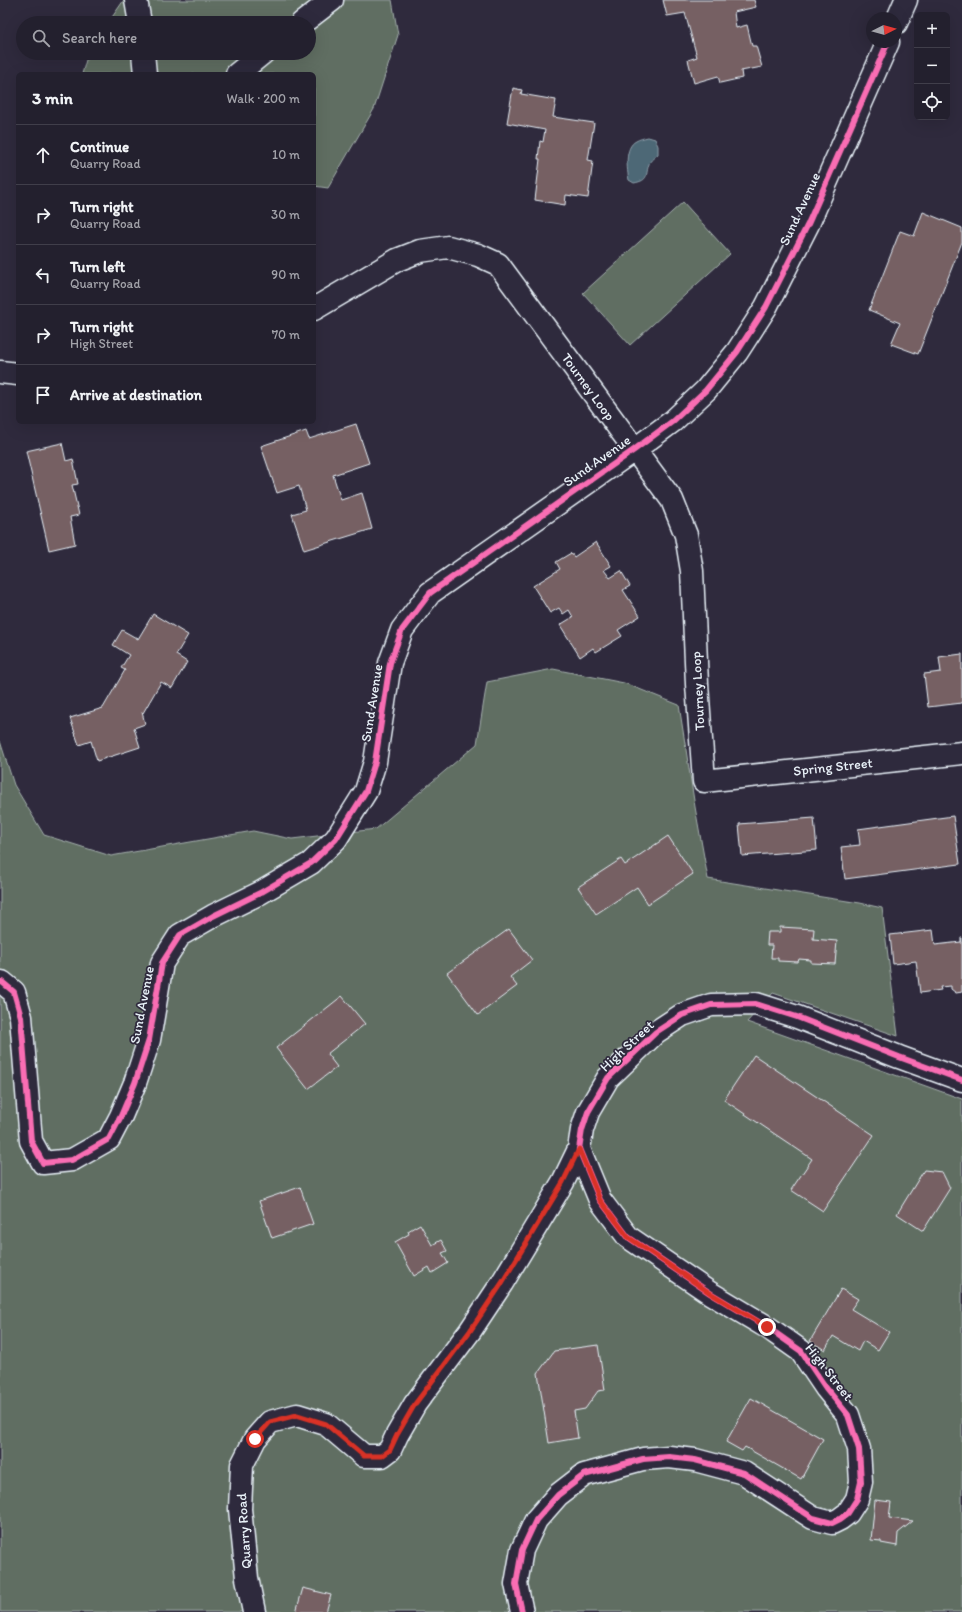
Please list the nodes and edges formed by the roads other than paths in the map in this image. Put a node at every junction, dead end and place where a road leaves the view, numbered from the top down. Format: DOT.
graph roads {
  1 [pos="136,0"];
  2 [pos="332,0"];
  3 [pos="906,0"];
  4 [pos="901,12"];
  5 [pos="139,16"];
  6 [pos="311,16"];
  7 [pos="885,48"];
  8 [pos="144,60"];
  9 [pos="254,60"];
  10 [pos="145,72"];
  11 [pos="239,72"];
  12 [pos="316,308"];
  13 [pos="0,372"];
  14 [pos="16,374"];
  15 [pos="634,450"];
  16 [pos="962,753"];
  17 [pos="704,781"];
  18 [pos="0,982"];
  19 [pos="962,1080"];
  20 [pos="579,1149"];
  21 [pos="254,1612"];
  22 [pos="522,1612"];
  1 -- 5 [label="street"];
  2 -- 6 [label="street"];
  3 -- 4 [label="street"];
  7 -- 15 [label="street, Sund Avenue"];
  8 -- 10 [label="street"];
  9 -- 11 [label="street"];
  12 -- 15 [label="street, Tourney Loop"];
  13 -- 14 [label="street"];
  15 -- 17 [label="street, Tourney Loop"];
  15 -- 18 [label="street, Sund Avenue"];
  16 -- 17 [label="street, Spring Street"];
  19 -- 20 [label="street, High Street"];
  20 -- 21 [label="street, Quarry Road"];
  20 -- 22 [label="street, High Street"];
}
